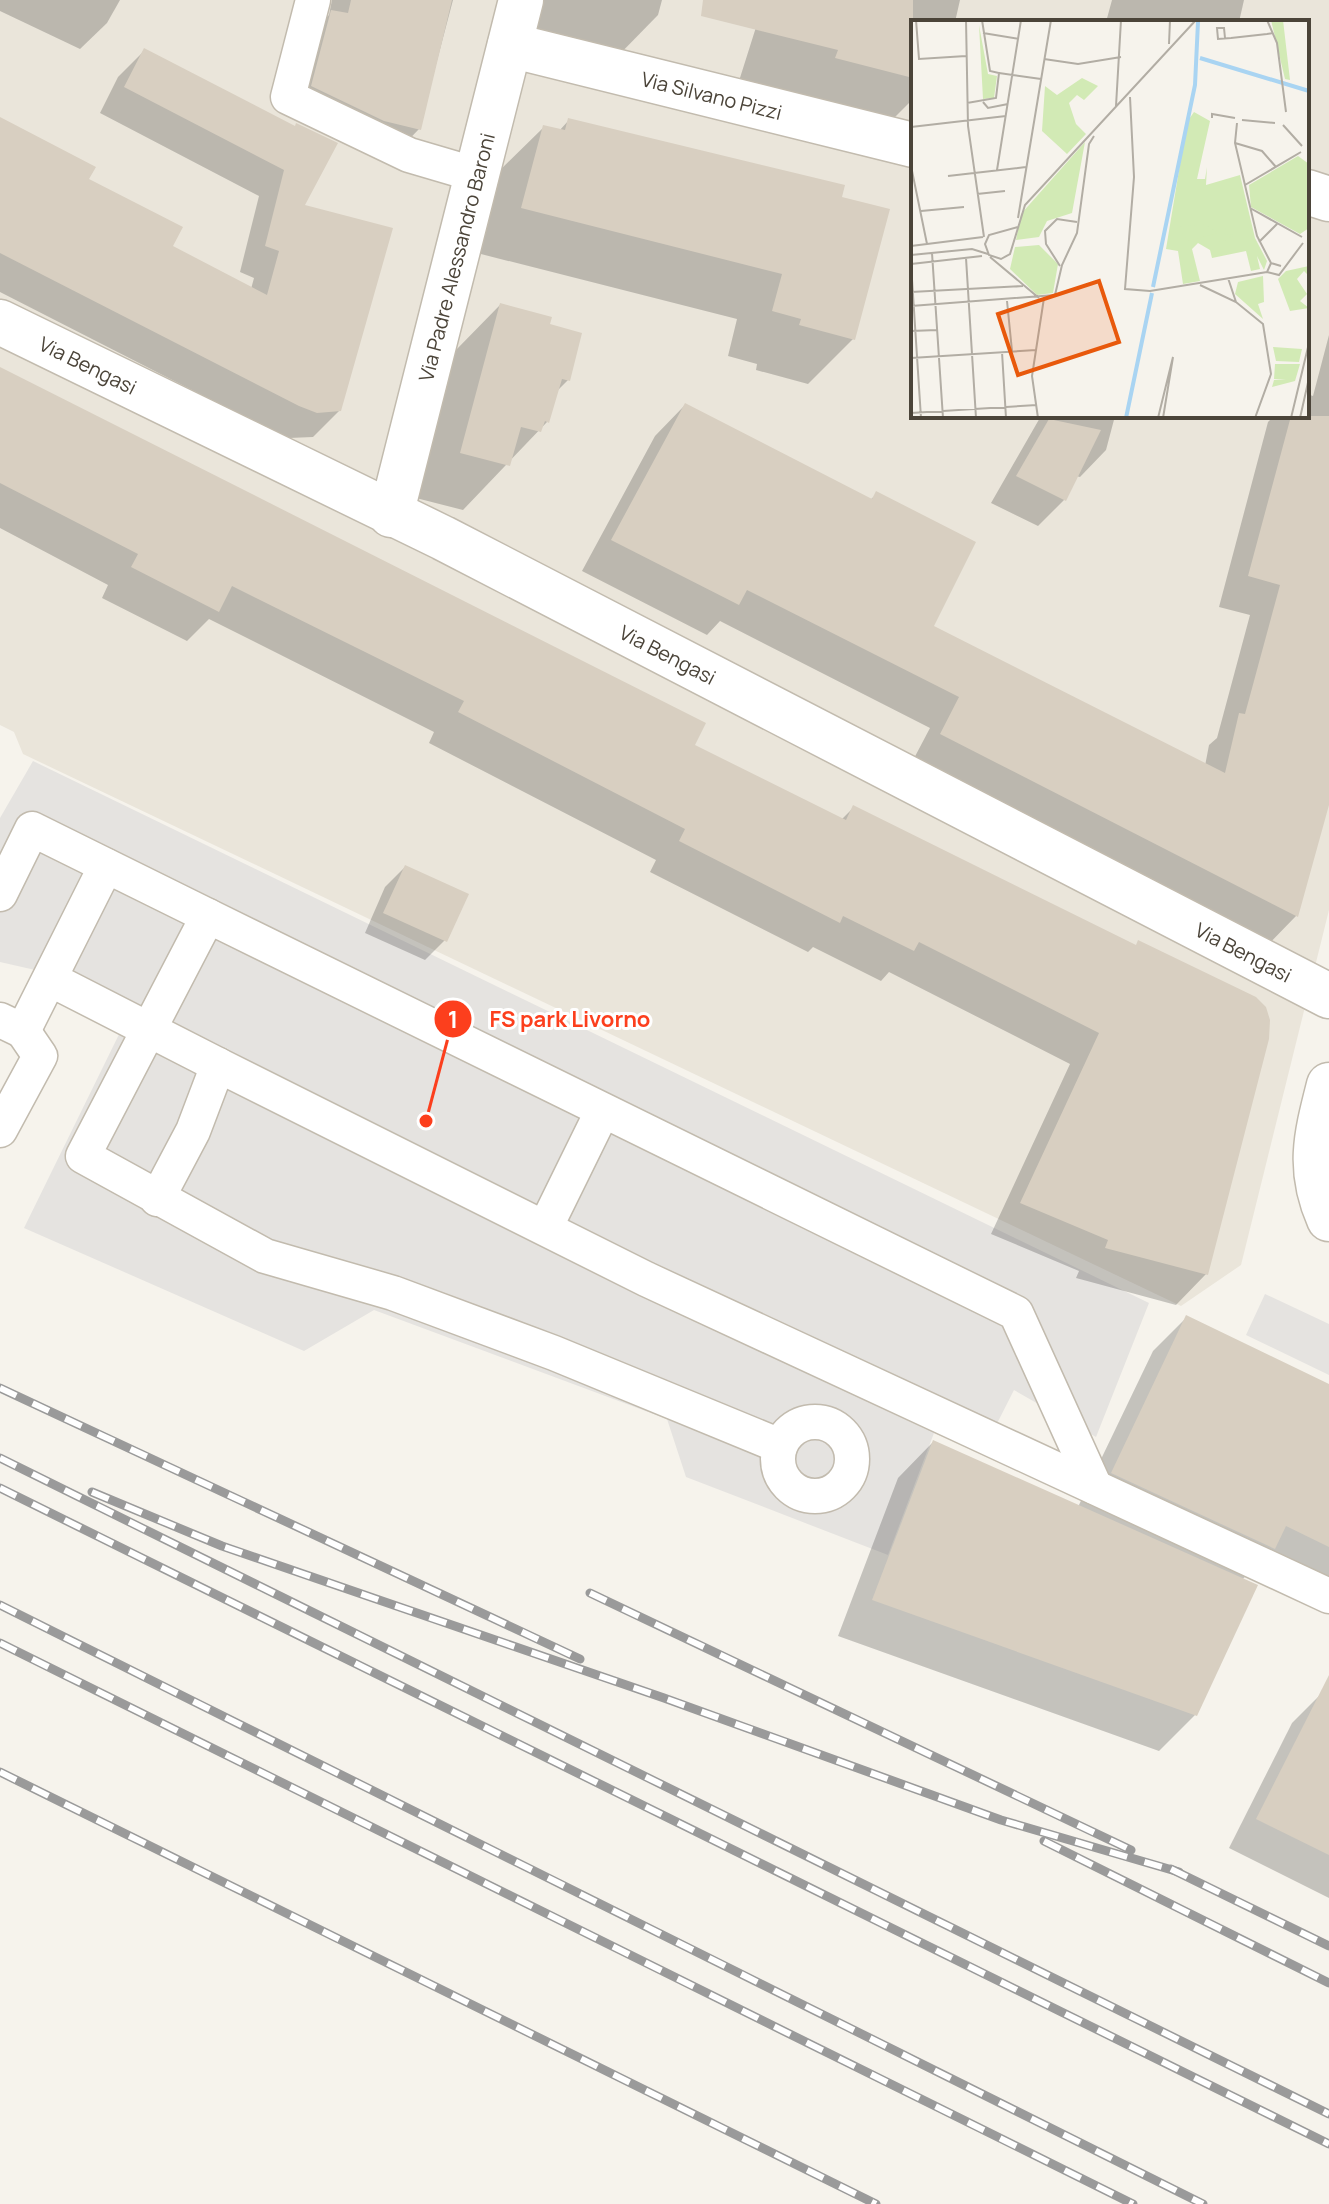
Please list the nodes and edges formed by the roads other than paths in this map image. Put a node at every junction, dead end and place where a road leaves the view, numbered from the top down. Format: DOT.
graph roads {
  1 [pos="313,0"];
  2 [pos="521,0"];
  3 [pos="510,45"];
  4 [pos="911,145"];
  5 [pos="477,175"];
  6 [pos="1309,193"];
  7 [pos="1329,199"];
  8 [pos="0,322"];
  9 [pos="391,515"];
  10 [pos="106,866"];
  11 [pos="0,894"];
  12 [pos="208,916"];
  13 [pos="50,979"];
  14 [pos="1329,996"];
  15 [pos="12,1026"];
  16 [pos="150,1029"];
  17 [pos="218,1065"];
  18 [pos="1329,1085"];
  19 [pos="602,1112"];
  20 [pos="0,1130"];
  21 [pos="157,1199"];
  22 [pos="1329,1219"];
  23 [pos="546,1226"];
  24 [pos="780,1446"];
  25 [pos="1095,1487"];
  26 [pos="1329,1596"];
  1 -- 5 [label="lane"];
  2 -- 3 [label="street, Via Padre Alessandro Baroni"];
  3 -- 4 [label="street, Via Silvano Pizzi"];
  3 -- 5 [label="street, Via Padre Alessandro Baroni"];
  5 -- 9 [label="street, Via Padre Alessandro Baroni"];
  6 -- 7 [label="street"];
  8 -- 9 [label="street, Via Bengasi"];
  9 -- 14 [label="street, Via Bengasi"];
  10 -- 11 [label="lane"];
  10 -- 12 [label="lane"];
  10 -- 13 [label="lane"];
  12 -- 16 [label="lane"];
  12 -- 19 [label="lane"];
  13 -- 15 [label="lane"];
  13 -- 16 [label="lane"];
  15 -- 20 [label="lane"];
  16 -- 17 [label="lane"];
  16 -- 21 [label="lane"];
  17 -- 21 [label="lane"];
  17 -- 23 [label="lane"];
  18 -- 22 [label="street"];
  19 -- 23 [label="lane"];
  19 -- 25 [label="lane"];
  21 -- 24 [label="lane"];
  23 -- 25 [label="lane"];
  25 -- 26 [label="lane"];
}
